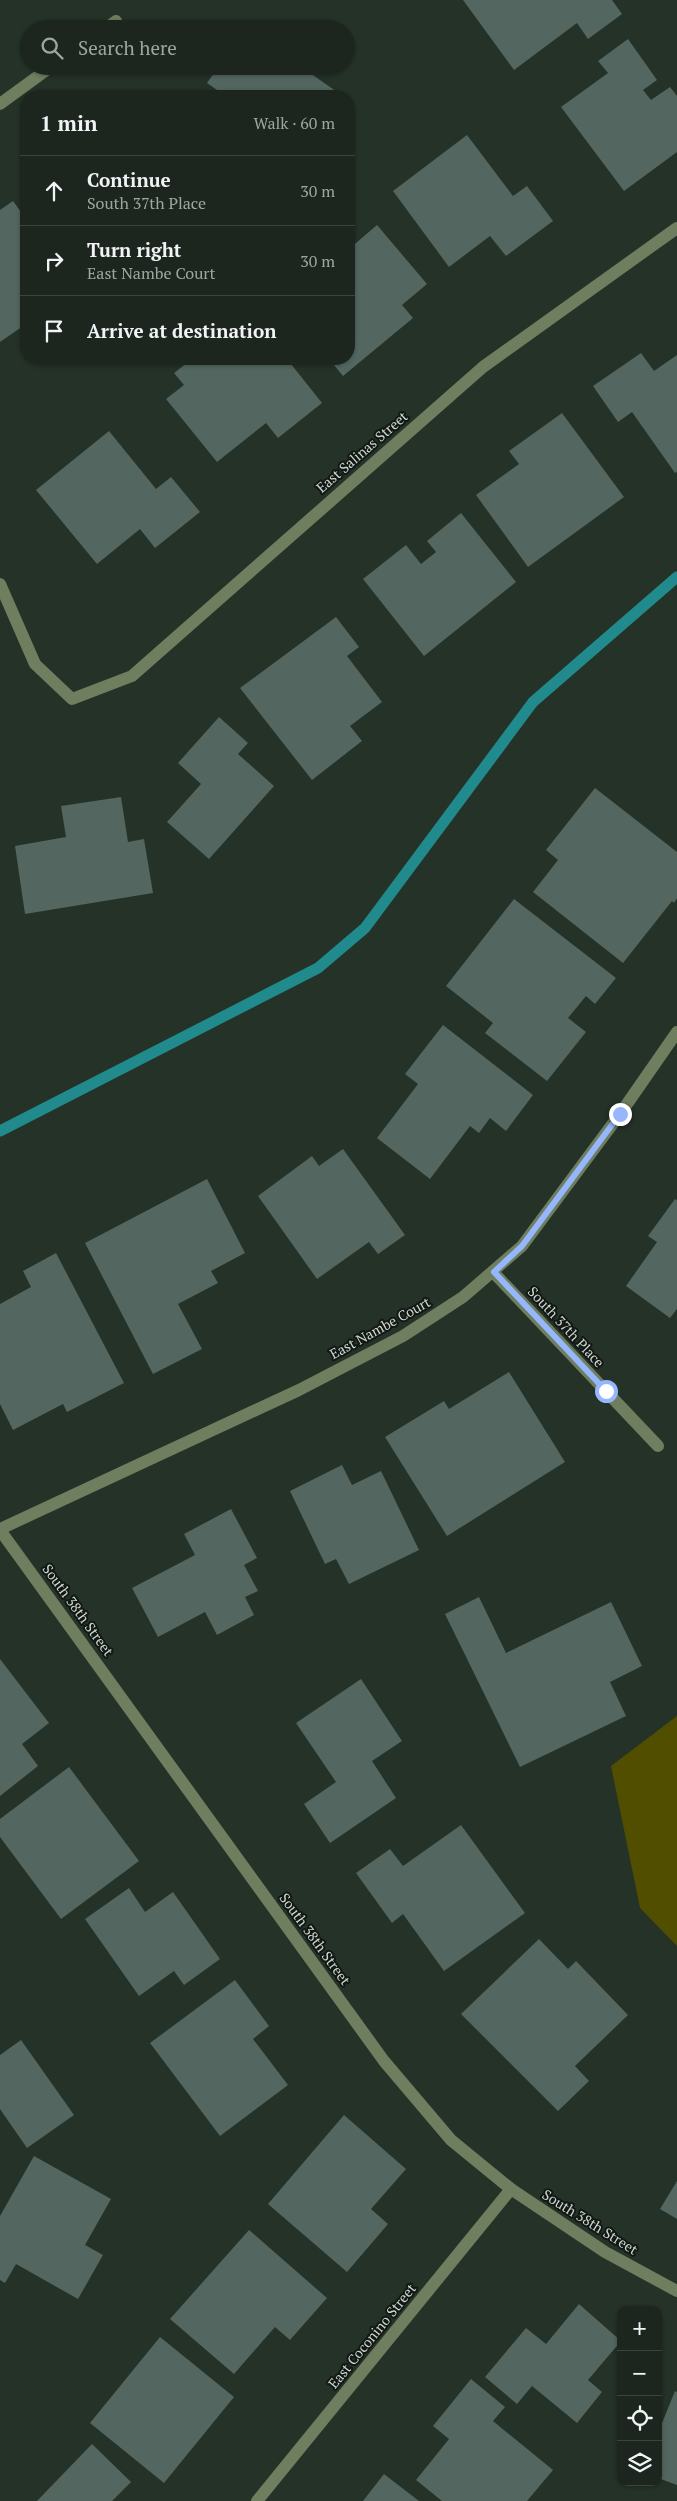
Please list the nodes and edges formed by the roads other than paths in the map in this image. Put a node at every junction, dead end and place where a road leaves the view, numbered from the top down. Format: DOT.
graph roads {
  1 [pos="40,75"];
  2 [pos="0,104"];
  3 [pos="677,228"];
  4 [pos="0,584"];
  5 [pos="677,1032"];
  6 [pos="494,1272"];
  7 [pos="658,1446"];
  8 [pos="0,1529"];
  9 [pos="511,2190"];
  10 [pos="677,2291"];
  11 [pos="257,2501"];
  1 -- 2 [label="street"];
  3 -- 4 [label="street, East Salinas Street"];
  5 -- 6 [label="street, East Nambe Court"];
  6 -- 7 [label="street, South 37th Place"];
  6 -- 8 [label="street, East Nambe Court"];
  8 -- 9 [label="street, South 38th Street"];
  9 -- 10 [label="street, South 38th Street"];
  9 -- 11 [label="street, East Coconino Street"];
}
